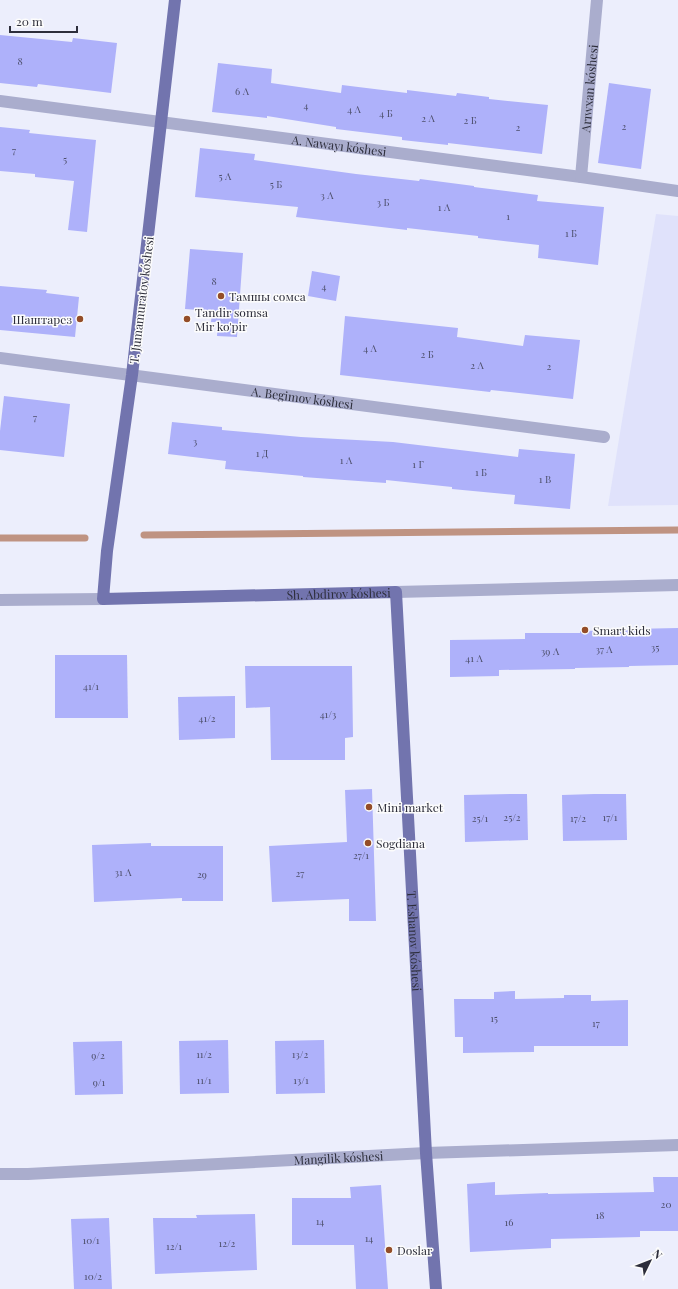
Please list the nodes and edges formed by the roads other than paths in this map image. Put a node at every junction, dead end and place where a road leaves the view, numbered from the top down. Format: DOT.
graph roads {
  1 [pos="174,0"];
  2 [pos="596,0"];
  3 [pos="0,102"];
  4 [pos="161,123"];
  5 [pos="581,177"];
  6 [pos="678,191"];
  7 [pos="0,358"];
  8 [pos="132,375"];
  9 [pos="604,437"];
  10 [pos="678,585"];
  11 [pos="396,592"];
  12 [pos="103,599"];
  13 [pos="0,600"];
  14 [pos="678,1145"];
  15 [pos="426,1153"];
  16 [pos="0,1174"];
  17 [pos="436,1289"];
  1 -- 4 [label="main road, T. Jumamuratov kóshesi"];
  2 -- 5 [label="street, Arıwxan kóshesi"];
  3 -- 4 [label="street, A. Nawayı kóshesi"];
  4 -- 5 [label="street, A. Nawayı kóshesi"];
  4 -- 8 [label="main road, T. Jumamuratov kóshesi"];
  5 -- 6 [label="street, A. Nawayı kóshesi"];
  7 -- 8 [label="street, A. Begimov kóshesi"];
  8 -- 9 [label="street, A. Begimov kóshesi"];
  8 -- 12 [label="main road, T. Jumamuratov kóshesi"];
  10 -- 11 [label="street, Sh. Abdirov kóshesi"];
  11 -- 12 [label="main road, Sh. Abdirov kóshesi"];
  11 -- 15 [label="main road, T. Eshanov kóshesi"];
  12 -- 13 [label="street, Sh. Abdirov kóshesi"];
  14 -- 15 [label="street, Mangilik kóshesi"];
  15 -- 16 [label="street, Mangilik kóshesi"];
  15 -- 17 [label="main road, T. Eshanov kóshesi"];
}
